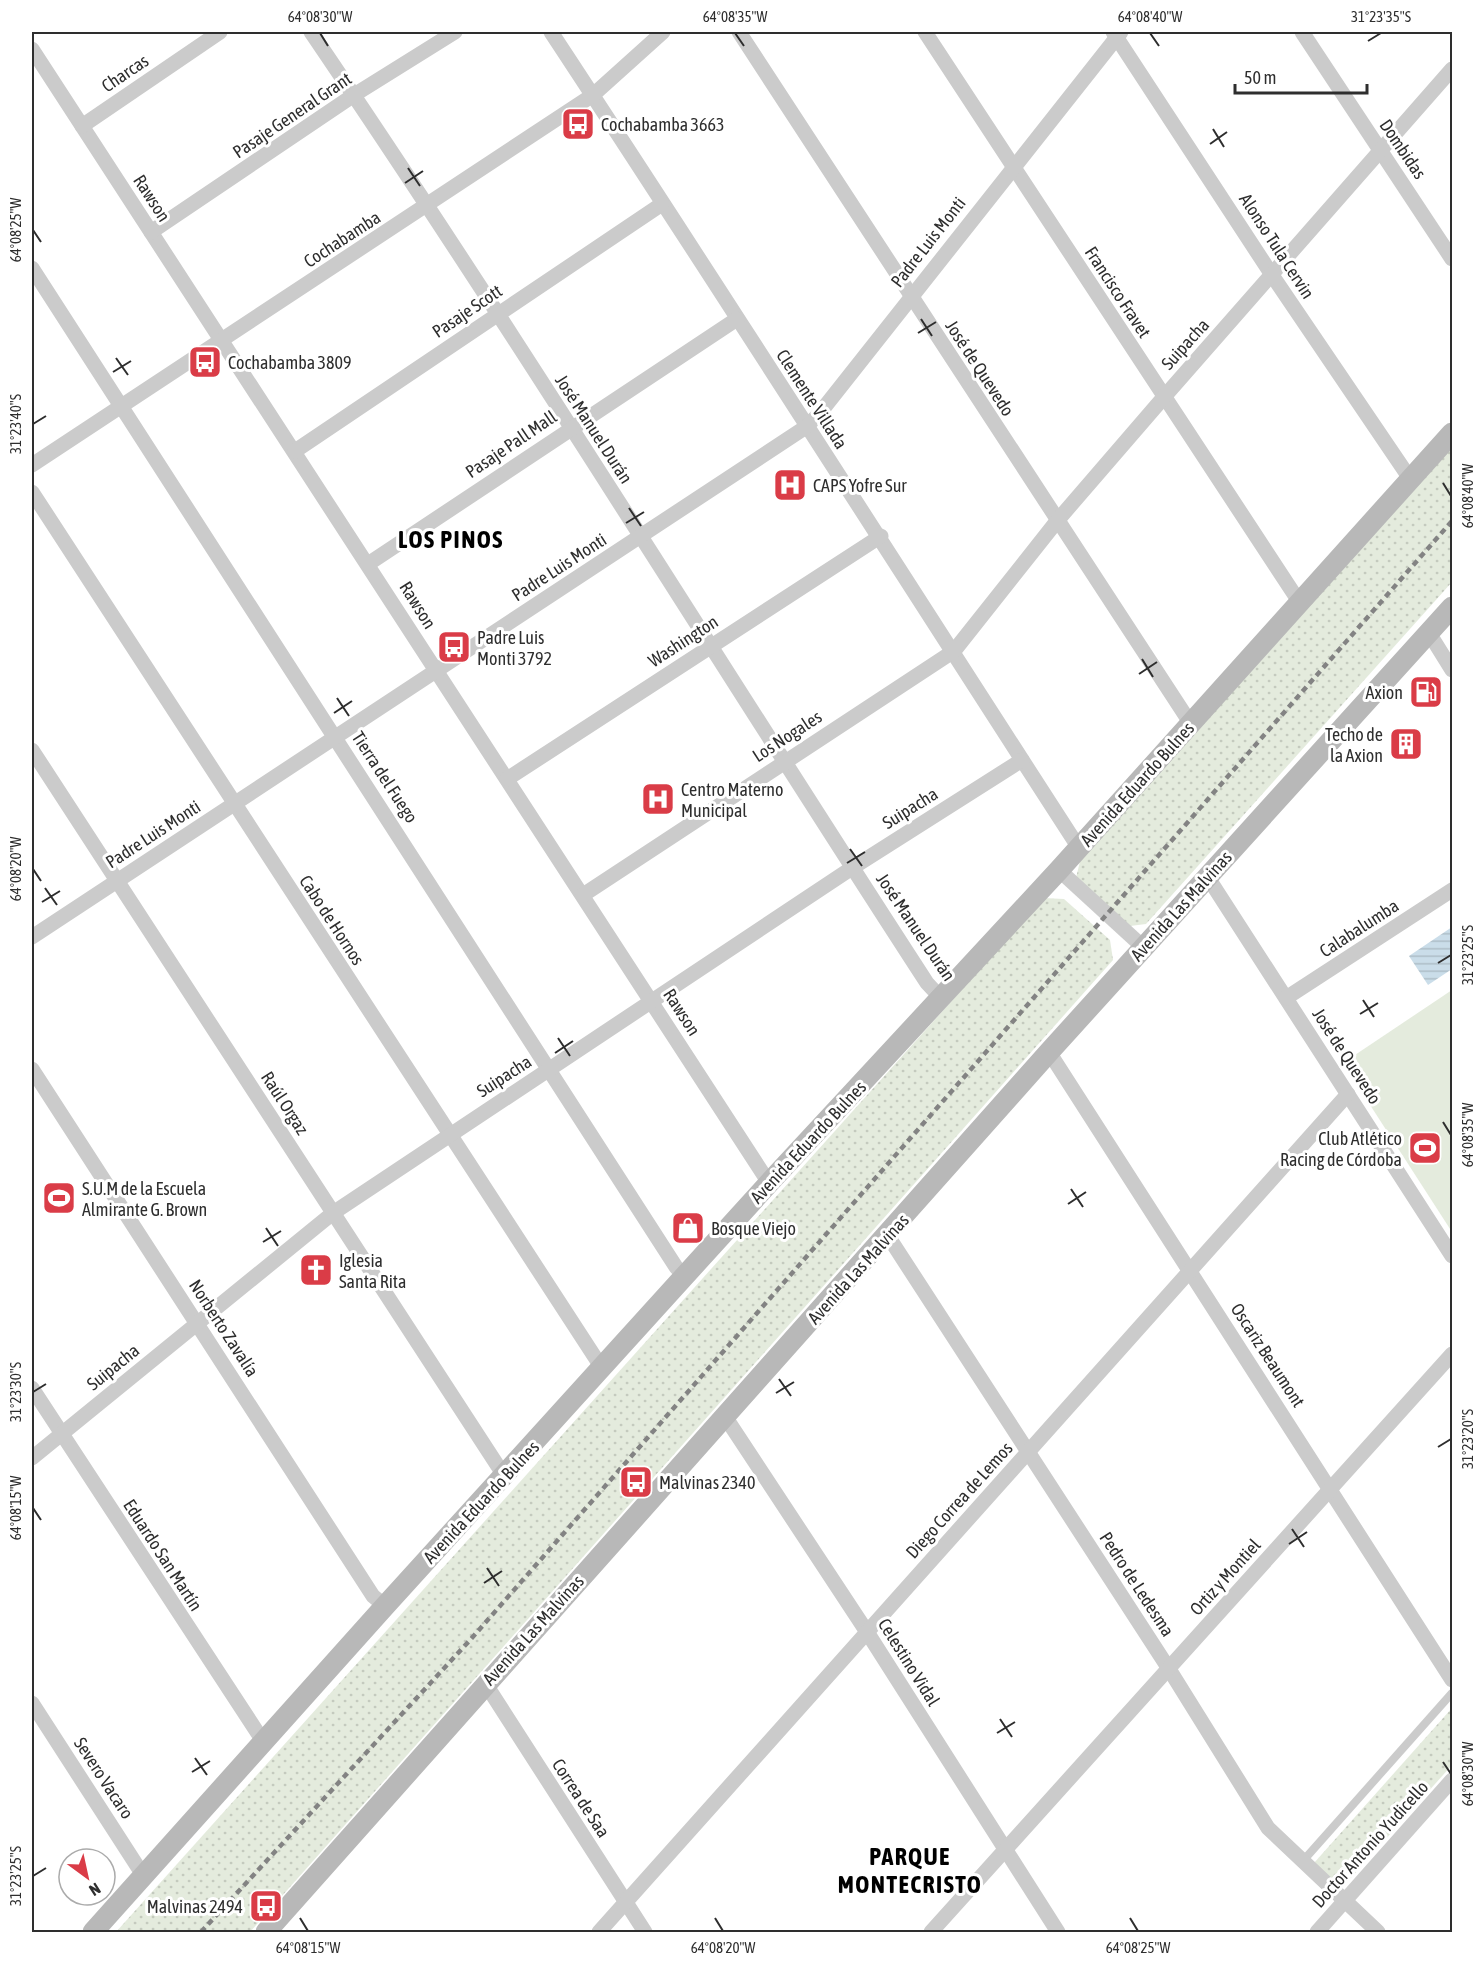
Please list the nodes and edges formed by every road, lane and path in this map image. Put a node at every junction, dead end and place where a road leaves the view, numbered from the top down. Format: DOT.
graph roads {
  1 [pos="220,32"];
  2 [pos="311,32"];
  3 [pos="455,32"];
  4 [pos="551,32"];
  5 [pos="663,32"];
  6 [pos="739,32"];
  7 [pos="925,32"];
  8 [pos="1302,32"];
  9 [pos="1117,33"];
  10 [pos="32,49"];
  11 [pos="1452,69"];
  12 [pos="593,95"];
  13 [pos="354,96"];
  14 [pos="81,126"];
  15 [pos="1380,151"];
  16 [pos="1013,167"];
  17 [pos="662,204"];
  18 [pos="427,206"];
  19 [pos="151,232"];
  20 [pos="1452,259"];
  21 [pos="32,268"];
  22 [pos="1272,275"];
  23 [pos="910,296"];
  24 [pos="496,315"];
  25 [pos="737,320"];
  26 [pos="222,340"];
  27 [pos="1164,397"];
  28 [pos="122,406"];
  29 [pos="806,427"];
  30 [pos="571,428"];
  31 [pos="1452,433"];
  32 [pos="295,451"];
  33 [pos="32,465"];
  34 [pos="1411,480"];
  35 [pos="32,492"];
  36 [pos="1058,521"];
  37 [pos="881,536"];
  38 [pos="640,537"];
  39 [pos="368,564"];
  40 [pos="1300,603"];
  41 [pos="1452,607"];
  42 [pos="1429,633"];
  43 [pos="710,646"];
  44 [pos="954,651"];
  45 [pos="1452,670"];
  46 [pos="436,671"];
  47 [pos="1191,724"];
  48 [pos="336,737"];
  49 [pos="32,750"];
  50 [pos="1022,760"];
  51 [pos="784,761"];
  52 [pos="507,779"];
  53 [pos="233,805"];
  54 [pos="1079,848"];
  55 [pos="852,868"];
  56 [pos="1059,870"];
  57 [pos="1207,876"];
  58 [pos="117,881"];
  59 [pos="1452,890"];
  60 [pos="583,895"];
  61 [pos="32,937"];
  62 [pos="1143,947"];
  63 [pos="941,998"];
  64 [pos="1286,998"];
  65 [pos="652,1001"];
  66 [pos="1049,1052"];
  67 [pos="32,1069"];
  68 [pos="550,1070"];
  69 [pos="1348,1094"];
  70 [pos="450,1134"];
  71 [pos="770,1183"];
  72 [pos="333,1213"];
  73 [pos="888,1236"];
  74 [pos="1452,1256"];
  75 [pos="1191,1273"];
  76 [pos="685,1277"];
  77 [pos="197,1322"];
  78 [pos="1452,1354"];
  79 [pos="602,1368"];
  80 [pos="32,1388"];
  81 [pos="724,1415"];
  82 [pos="61,1434"];
  83 [pos="1029,1451"];
  84 [pos="32,1458"];
  85 [pos="505,1477"];
  86 [pos="1331,1487"];
  87 [pos="385,1606"];
  88 [pos="867,1632"];
  89 [pos="1169,1669"];
  90 [pos="1452,1680"];
  91 [pos="485,1683"];
  92 [pos="1452,1693"];
  93 [pos="32,1702"];
  94 [pos="263,1741"];
  95 [pos="1452,1780"];
  96 [pos="1005,1850"];
  97 [pos="1302,1862"];
  98 [pos="143,1875"];
  99 [pos="1345,1902"];
  100 [pos="626,1903"];
  101 [pos="93,1932"];
  102 [pos="266,1932"];
  103 [pos="599,1932"];
  104 [pos="645,1932"];
  105 [pos="931,1932"];
  106 [pos="1058,1932"];
  107 [pos="1317,1932"];
  108 [pos="1377,1932"];
  1 -- 14 [label="street, Charcas"];
  2 -- 13 [label="street, José Manuel Durán"];
  3 -- 13 [label="street, Pasaje General Grant"];
  4 -- 12 [label="street, Clemente Villada"];
  5 -- 12 [label="street, Cochabamba"];
  6 -- 23 [label="street, José de Quevedo"];
  7 -- 16 [label="street, Francisco Fravet"];
  8 -- 15 [label="street, Dombidas"];
  9 -- 16 [label="street, Padre Luis Monti"];
  9 -- 22 [label="street, Alonso Tula Cervin"];
  10 -- 14 [label="street, Rawson"];
  11 -- 15 [label="street, Suipacha"];
  12 -- 17 [label="street, Clemente Villada"];
  12 -- 18 [label="street, Cochabamba"];
  13 -- 18 [label="street, José Manuel Durán"];
  13 -- 19 [label="street, Pasaje General Grant"];
  14 -- 19 [label="street, Rawson"];
  15 -- 20 [label="street, Dombidas"];
  15 -- 22 [label="street, Suipacha"];
  16 -- 23 [label="street, Padre Luis Monti"];
  16 -- 27 [label="street, Francisco Fravet"];
  17 -- 24 [label="street, Pasaje Scott"];
  17 -- 25 [label="street, Clemente Villada"];
  18 -- 24 [label="street, José Manuel Durán"];
  18 -- 26 [label="street, Cochabamba"];
  19 -- 26 [label="street, Rawson"];
  21 -- 28 [label="street, Tierra del Fuego"];
  22 -- 27 [label="street, Suipacha"];
  22 -- 34 [label="street, Alonso Tula Cervin"];
  23 -- 29 [label="street, Padre Luis Monti"];
  23 -- 36 [label="street, José de Quevedo"];
  24 -- 30 [label="street, José Manuel Durán"];
  24 -- 32 [label="street, Pasaje Scott"];
  25 -- 29 [label="street, Clemente Villada"];
  25 -- 30 [label="street, Pasaje Pall Mall"];
  26 -- 28 [label="street, Cochabamba"];
  26 -- 32 [label="street, Rawson"];
  27 -- 36 [label="street, Suipacha"];
  27 -- 40 [label="street, Francisco Fravet"];
  28 -- 33 [label="street, Cochabamba"];
  28 -- 48 [label="street, Tierra del Fuego"];
  29 -- 37 [label="street, Clemente Villada"];
  29 -- 38 [label="street, Padre Luis Monti"];
  30 -- 38 [label="street, José Manuel Durán"];
  30 -- 39 [label="street, Pasaje Pall Mall"];
  31 -- 34 [label="main road, Avenida Eduardo Bulnes"];
  32 -- 39 [label="street, Rawson"];
  34 -- 40 [label="main road, Avenida Eduardo Bulnes"];
  35 -- 53 [label="street, Cabo de Hornos"];
  36 -- 44 [label="street, Suipacha"];
  36 -- 47 [label="street, José de Quevedo"];
  37 -- 43 [label="street, Washington"];
  37 -- 44 [label="street, Clemente Villada"];
  38 -- 43 [label="street, José Manuel Durán"];
  38 -- 46 [label="street, Padre Luis Monti"];
  39 -- 46 [label="street, Rawson"];
  40 -- 47 [label="main road, Avenida Eduardo Bulnes"];
  41 -- 42 [label="main road, Avenida Las Malvinas"];
  42 -- 45 [label="street"];
  42 -- 57 [label="main road, Avenida Las Malvinas"];
  43 -- 51 [label="street, José Manuel Durán"];
  43 -- 52 [label="street, Washington"];
  44 -- 50 [label="street, Clemente Villada"];
  44 -- 51 [label="street, Los Nogales"];
  46 -- 48 [label="street, Padre Luis Monti"];
  46 -- 52 [label="street, Rawson"];
  47 -- 54 [label="main road, Avenida Eduardo Bulnes"];
  48 -- 53 [label="street, Padre Luis Monti"];
  48 -- 68 [label="street, Tierra del Fuego"];
  49 -- 58 [label="street, Raúl Orgaz"];
  50 -- 54 [label="street, Clemente Villada"];
  50 -- 55 [label="street, Suipacha"];
  51 -- 55 [label="street, José Manuel Durán"];
  51 -- 60 [label="street, Los Nogales"];
  52 -- 60 [label="street, Rawson"];
  53 -- 58 [label="street, Padre Luis Monti"];
  53 -- 70 [label="street, Cabo de Hornos"];
  54 -- 56 [label="main road, Avenida Eduardo Bulnes"];
  55 -- 63 [label="street, José Manuel Durán"];
  55 -- 65 [label="street, Suipacha"];
  56 -- 62 [label="street"];
  56 -- 63 [label="main road, Avenida Eduardo Bulnes"];
  57 -- 62 [label="main road, Avenida Las Malvinas"];
  57 -- 64 [label="street, José de Quevedo"];
  58 -- 61 [label="street, Padre Luis Monti"];
  58 -- 72 [label="street, Raúl Orgaz"];
  59 -- 64 [label="street, Calabalumba"];
  60 -- 65 [label="street, Rawson"];
  62 -- 66 [label="main road, Avenida Las Malvinas"];
  63 -- 71 [label="main road, Avenida Eduardo Bulnes"];
  64 -- 69 [label="street, José de Quevedo"];
  65 -- 68 [label="street, Suipacha"];
  65 -- 71 [label="street, Rawson"];
  66 -- 73 [label="main road, Avenida Las Malvinas"];
  66 -- 75 [label="street, Oscariz Beaumont"];
  67 -- 77 [label="street, Norberto Zavalía"];
  68 -- 70 [label="street, Suipacha"];
  68 -- 76 [label="street, Tierra del Fuego"];
  69 -- 74 [label="street, José de Quevedo"];
  69 -- 75 [label="street, Diego Correa de Lemos"];
  70 -- 72 [label="street, Suipacha"];
  70 -- 79 [label="street, Cabo de Hornos"];
  71 -- 76 [label="main road, Avenida Eduardo Bulnes"];
  72 -- 77 [label="street, Suipacha"];
  72 -- 85 [label="street, Raúl Orgaz"];
  73 -- 81 [label="main road, Avenida Las Malvinas"];
  73 -- 83 [label="street, Pedro de Ledesma"];
  75 -- 83 [label="street, Diego Correa de Lemos"];
  75 -- 86 [label="street, Oscariz Beaumont"];
  76 -- 79 [label="main road, Avenida Eduardo Bulnes"];
  77 -- 82 [label="street, Suipacha"];
  77 -- 87 [label="street, Norberto Zavalía"];
  78 -- 86 [label="street, Ortiz y Montiel"];
  79 -- 85 [label="main road, Avenida Eduardo Bulnes"];
  80 -- 82 [label="street, Eduardo San Martín"];
  81 -- 88 [label="street, Celestino Vidal"];
  81 -- 91 [label="main road, Avenida Las Malvinas"];
  82 -- 84 [label="street, Suipacha"];
  82 -- 94 [label="street, Eduardo San Martín"];
  83 -- 88 [label="street, Diego Correa de Lemos"];
  83 -- 89 [label="street, Pedro de Ledesma"];
  85 -- 87 [label="main road, Avenida Eduardo Bulnes"];
  86 -- 89 [label="street, Ortiz y Montiel"];
  86 -- 90 [label="street, Oscariz Beaumont"];
  87 -- 94 [label="main road, Avenida Eduardo Bulnes"];
  88 -- 96 [label="street, Celestino Vidal"];
  88 -- 100 [label="street, Diego Correa de Lemos"];
  89 -- 96 [label="street, Ortiz y Montiel"];
  89 -- 97 [label="street, Pedro de Ledesma"];
  91 -- 100 [label="street, Correa de Saa"];
  91 -- 102 [label="main road, Avenida Las Malvinas"];
  92 -- 97 [label="lane"];
  93 -- 98 [label="street, Severo Vacaro"];
  94 -- 98 [label="main road, Avenida Eduardo Bulnes"];
  95 -- 99 [label="street, Doctor Antonio Yudicello"];
  96 -- 105 [label="street, Ortiz y Montiel"];
  96 -- 106 [label="street, Celestino Vidal"];
  97 -- 99 [label="street, Pedro de Ledesma"];
  98 -- 101 [label="main road, Avenida Eduardo Bulnes"];
  99 -- 107 [label="street, Doctor Antonio Yudicello"];
  99 -- 108 [label="street, Pedro de Ledesma"];
  100 -- 103 [label="street, Diego Correa de Lemos"];
  100 -- 104 [label="street, Correa de Saa"];
}
